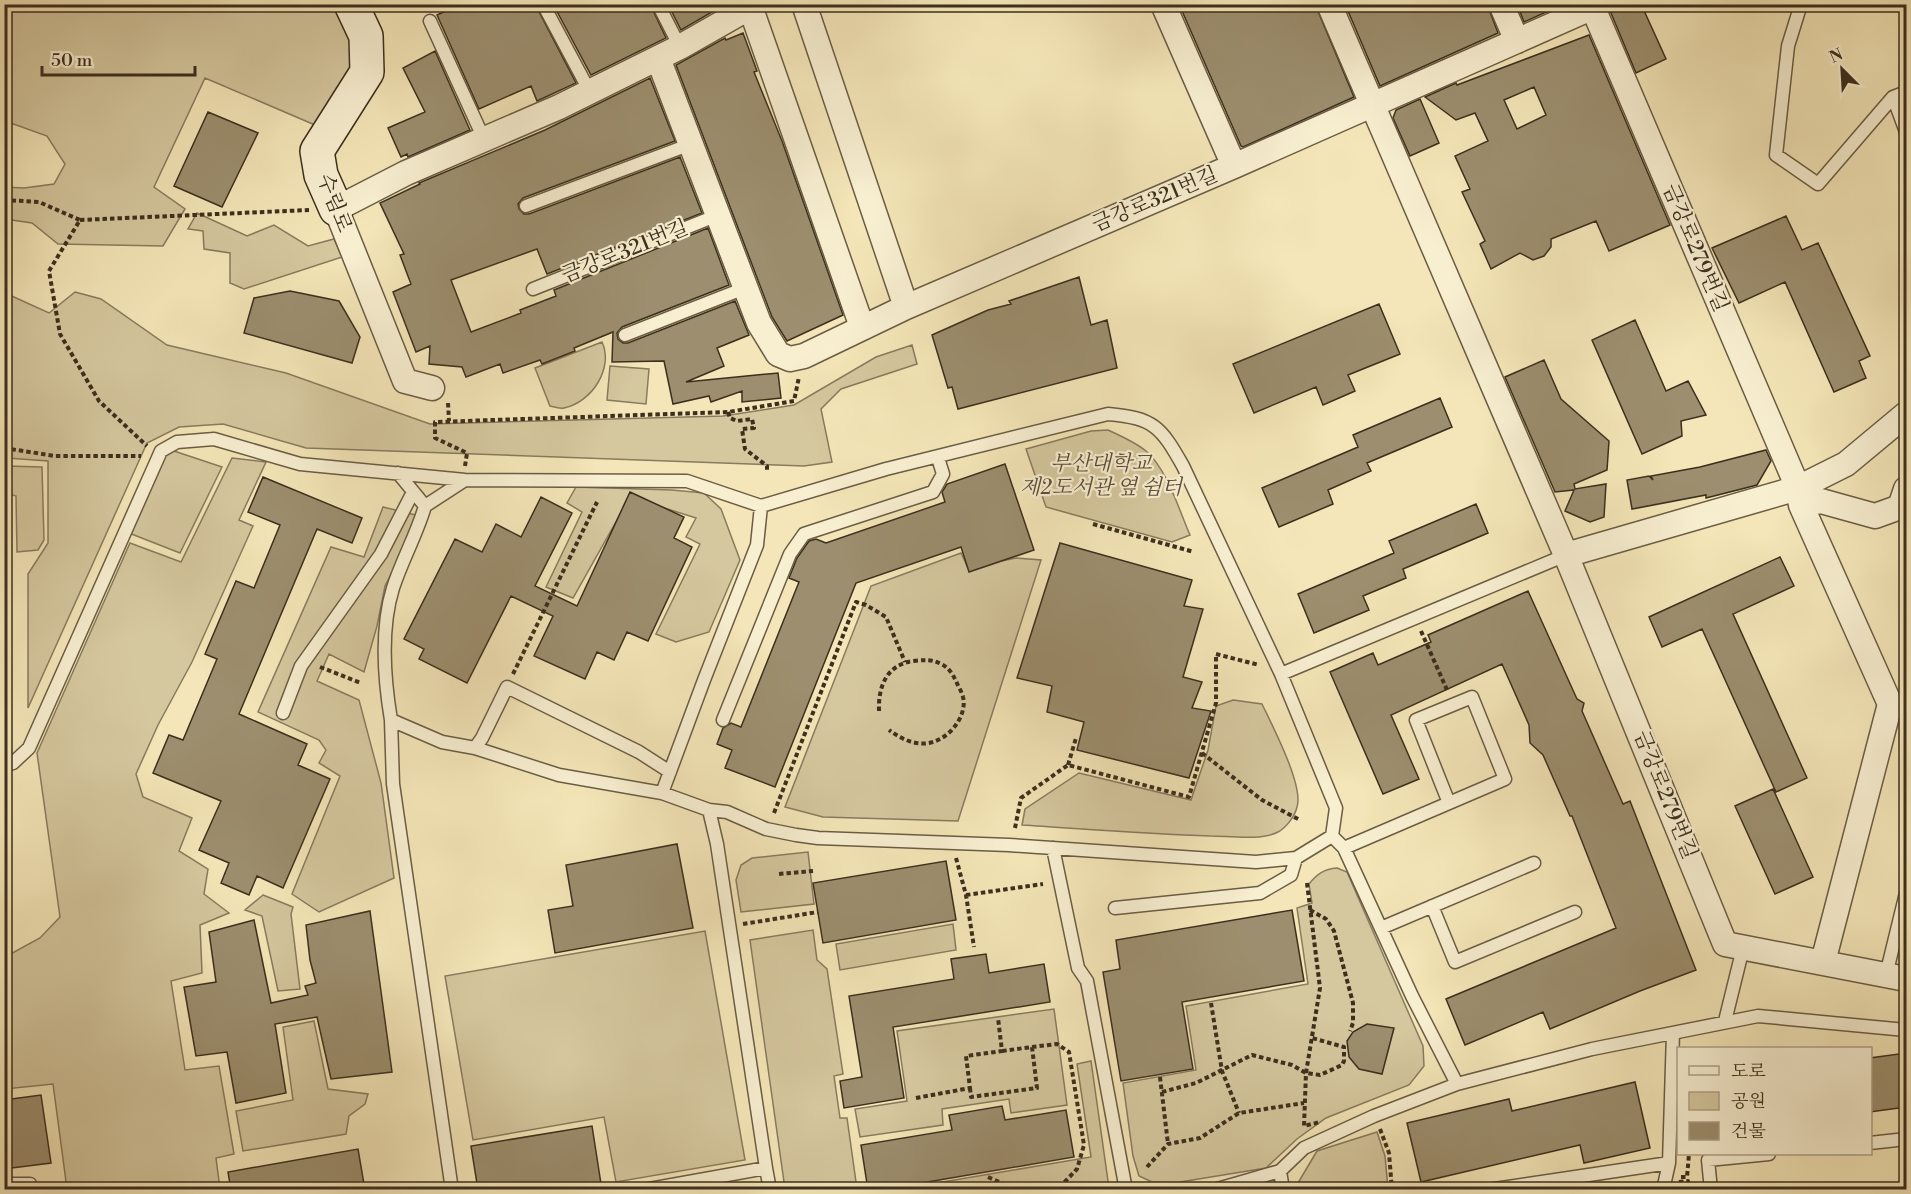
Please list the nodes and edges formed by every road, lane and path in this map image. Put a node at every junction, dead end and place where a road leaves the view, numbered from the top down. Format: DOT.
graph roads {
  1 [pos="351,4"];
  2 [pos="543,4"];
  3 [pos="658,4"];
  4 [pos="804,4"];
  5 [pos="1163,4"];
  6 [pos="1329,4"];
  7 [pos="1501,4"];
  8 [pos="1801,4"];
  9 [pos="751,5"];
  10 [pos="1596,6"];
  11 [pos="430,21"];
  12 [pos="1517,41"];
  13 [pos="680,47"];
  14 [pos="658,58"];
  15 [pos="590,92"];
  16 [pos="1906,92"];
  17 [pos="1893,97"];
  18 [pos="1373,105"];
  19 [pos="1906,132"];
  20 [pos="484,139"];
  21 [pos="691,144"];
  22 [pos="1234,166"];
  23 [pos="4,200"];
  24 [pos="526,206"];
  25 [pos="336,209"];
  26 [pos="718,215"];
  27 [pos="80,220"];
  28 [pos="745,288"];
  29 [pos="533,289"];
  30 [pos="906,307"];
  31 [pos="862,327"];
  32 [pos="625,335"];
  33 [pos="804,356"];
  34 [pos="432,388"];
  35 [pos="728,412"];
  36 [pos="1906,414"];
  37 [pos="4,448"];
  38 [pos="150,448"];
  39 [pos="147,456"];
  40 [pos="938,458"];
  41 [pos="766,471"];
  42 [pos="398,473"];
  43 [pos="465,473"];
  44 [pos="413,492"];
  45 [pos="1906,492"];
  46 [pos="1799,496"];
  47 [pos="597,502"];
  48 [pos="425,506"];
  49 [pos="761,506"];
  50 [pos="1093,525"];
  51 [pos="1194,552"];
  52 [pos="1566,555"];
  53 [pos="1421,630"];
  54 [pos="306,661"];
  55 [pos="905,662"];
  56 [pos="1259,665"];
  57 [pos="1281,674"];
  58 [pos="361,683"];
  59 [pos="507,687"];
  60 [pos="1454,705"];
  61 [pos="879,711"];
  62 [pos="283,713"];
  63 [pos="391,720"];
  64 [pos="723,720"];
  65 [pos="889,730"];
  66 [pos="1076,738"];
  67 [pos="475,748"];
  68 [pos="1202,753"];
  69 [pos="1068,765"];
  70 [pos="4,766"];
  71 [pos="670,772"];
  72 [pos="662,793"];
  73 [pos="1449,803"];
  74 [pos="709,810"];
  75 [pos="774,813"];
  76 [pos="1300,820"];
  77 [pos="1015,828"];
  78 [pos="1332,836"];
  79 [pos="952,843"];
  80 [pos="1053,848"];
  81 [pos="1344,848"];
  82 [pos="1296,858"];
  83 [pos="1534,863"];
  84 [pos="813,871"];
  85 [pos="779,874"];
  86 [pos="1307,883"];
  87 [pos="1043,884"];
  88 [pos="1906,893"];
  89 [pos="966,895"];
  90 [pos="1432,906"];
  91 [pos="1115,908"];
  92 [pos="1310,910"];
  93 [pos="818,912"];
  94 [pos="1575,912"];
  95 [pos="742,924"];
  96 [pos="1381,928"];
  97 [pos="974,947"];
  98 [pos="1743,948"];
  99 [pos="1823,962"];
  100 [pos="1896,977"];
  101 [pos="1211,1003"];
  102 [pos="998,1018"];
  103 [pos="1725,1021"];
  104 [pos="1906,1030"];
  105 [pos="1350,1031"];
  106 [pos="1673,1034"];
  107 [pos="1312,1038"];
  108 [pos="1032,1047"];
  109 [pos="1002,1051"];
  110 [pos="1222,1071"];
  111 [pos="1306,1073"];
  112 [pos="1160,1077"];
  113 [pos="1457,1084"];
  114 [pos="970,1088"];
  115 [pos="1162,1092"];
  116 [pos="916,1098"];
  117 [pos="1304,1103"];
  118 [pos="1239,1113"];
  119 [pos="1323,1121"];
  120 [pos="1379,1129"];
  121 [pos="1906,1139"];
  122 [pos="1872,1143"];
  123 [pos="1168,1144"];
  124 [pos="1759,1155"];
  125 [pos="1669,1163"];
  126 [pos="1148,1167"];
  127 [pos="766,1168"];
  128 [pos="1280,1171"];
  129 [pos="988,1177"];
  130 [pos="4,1184"];
  131 [pos="1101,1186"];
  132 [pos="1525,1187"];
  133 [pos="31,1190"];
  134 [pos="452,1190"];
  135 [pos="644,1190"];
  136 [pos="770,1190"];
  137 [pos="1017,1190"];
  138 [pos="1057,1190"];
  139 [pos="1071,1190"];
  140 [pos="1126,1190"];
  141 [pos="1214,1190"];
  142 [pos="1282,1190"];
  143 [pos="1392,1190"];
  144 [pos="1488,1190"];
  145 [pos="1663,1190"];
  146 [pos="1711,1190"];
  1 -- 25 [label="main road, 수림로"];
  2 -- 15 [label="lane"];
  3 -- 13 [label="lane"];
  4 -- 30 [label="street"];
  5 -- 22 [label="street"];
  6 -- 18 [label="street, 금강로279번길"];
  7 -- 12 [label="street"];
  8 -- 17 [label="lane"];
  9 -- 13 [label="street"];
  9 -- 31 [label="street"];
  10 -- 12 [label="street, 금강로321번길"];
  10 -- 46 [label="street, 금강로279번길"];
  11 -- 20 [label="lane"];
  12 -- 18 [label="street, 금강로321번길"];
  13 -- 14 [label="street"];
  14 -- 15 [label="street"];
  14 -- 21 [label="street"];
  15 -- 20 [label="street"];
  16 -- 17 [label="lane"];
  17 -- 19 [label="lane"];
  18 -- 22 [label="street, 금강로321번길"];
  18 -- 52 [label="street, 금강로279번길"];
  20 -- 25 [label="street"];
  21 -- 24 [label="lane"];
  21 -- 26 [label="street"];
  22 -- 30 [label="street, 금강로321번길"];
  23 -- 27 [label="path"];
  25 -- 27 [label="path"];
  25 -- 34 [label="street, 수림로"];
  26 -- 28 [label="street"];
  26 -- 29 [label="lane, 금강로321번길"];
  27 -- 38 [label="path"];
  28 -- 32 [label="lane"];
  28 -- 33 [label="street"];
  30 -- 31 [label="street, 금강로321번길"];
  31 -- 33 [label="street, 금강로321번길"];
  33 -- 35 [label="path"];
  35 -- 41 [label="path"];
  35 -- 43 [label="path"];
  36 -- 46 [label="street"];
  37 -- 39 [label="path"];
  40 -- 49 [label="lane"];
  40 -- 57 [label="lane"];
  40 -- 64 [label="lane"];
  42 -- 43 [label="lane"];
  42 -- 44 [label="lane"];
  42 -- 70 [label="lane"];
  43 -- 48 [label="lane"];
  43 -- 49 [label="lane"];
  44 -- 48 [label="lane"];
  44 -- 54 [label="lane"];
  45 -- 46 [label="street"];
  46 -- 52 [label="street"];
  46 -- 99 [label="street, 금강로279번길"];
  47 -- 59 [label="path"];
  48 -- 63 [label="lane"];
  49 -- 71 [label="lane"];
  50 -- 51 [label="path"];
  52 -- 57 [label="lane"];
  52 -- 98 [label="street, 금강로279번길"];
  53 -- 60 [label="path"];
  54 -- 58 [label="path"];
  54 -- 62 [label="lane"];
  55 -- 61 [label="path"];
  55 -- 65 [label="path"];
  55 -- 75 [label="path"];
  56 -- 68 [label="path"];
  57 -- 78 [label="lane"];
  59 -- 67 [label="lane"];
  59 -- 71 [label="lane"];
  60 -- 73 [label="lane"];
  60 -- 73 [label="lane"];
  63 -- 67 [label="lane"];
  63 -- 134 [label="lane"];
  66 -- 69 [label="path"];
  67 -- 72 [label="lane"];
  68 -- 69 [label="path"];
  68 -- 76 [label="path"];
  69 -- 77 [label="path"];
  71 -- 72 [label="lane"];
  72 -- 74 [label="lane"];
  73 -- 81 [label="lane"];
  74 -- 79 [label="lane"];
  74 -- 127 [label="lane"];
  78 -- 81 [label="lane"];
  78 -- 82 [label="lane"];
  79 -- 80 [label="lane"];
  79 -- 89 [label="path"];
  80 -- 82 [label="lane"];
  80 -- 140 [label="lane"];
  81 -- 96 [label="lane"];
  82 -- 91 [label="lane"];
  83 -- 90 [label="lane"];
  84 -- 85 [label="path"];
  86 -- 92 [label="path"];
  87 -- 89 [label="path"];
  88 -- 100 [label="lane"];
  89 -- 97 [label="path"];
  90 -- 94 [label="lane"];
  90 -- 96 [label="lane"];
  92 -- 105 [label="path"];
  92 -- 107 [label="path"];
  93 -- 95 [label="path"];
  96 -- 113 [label="lane"];
  98 -- 99 [label="street, 금강로279번길"];
  98 -- 103 [label="lane"];
  99 -- 100 [label="street, 금강로279번길"];
  101 -- 110 [label="path"];
  102 -- 109 [label="path"];
  103 -- 104 [label="lane"];
  103 -- 106 [label="lane"];
  106 -- 113 [label="lane"];
  106 -- 125 [label="lane"];
  107 -- 111 [label="path"];
  107 -- 111 [label="path"];
  108 -- 109 [label="path"];
  108 -- 114 [label="path"];
  108 -- 138 [label="path"];
  109 -- 114 [label="path"];
  110 -- 111 [label="path"];
  110 -- 115 [label="path"];
  110 -- 118 [label="path"];
  111 -- 117 [label="path"];
  112 -- 115 [label="path"];
  113 -- 128 [label="lane"];
  114 -- 116 [label="path"];
  115 -- 123 [label="path"];
  117 -- 118 [label="path"];
  117 -- 119 [label="path"];
  118 -- 123 [label="path"];
  120 -- 143 [label="path"];
  121 -- 122 [label="lane"];
  123 -- 126 [label="path"];
  124 -- 146 [label="lane"];
  125 -- 132 [label="lane"];
  125 -- 145 [label="lane"];
  127 -- 135 [label="lane"];
  127 -- 136 [label="lane"];
  128 -- 141 [label="lane"];
  128 -- 142 [label="lane"];
  129 -- 137 [label="path"];
  130 -- 133 [label="lane"];
  131 -- 139 [label="path"];
  132 -- 144 [label="lane"];
}
